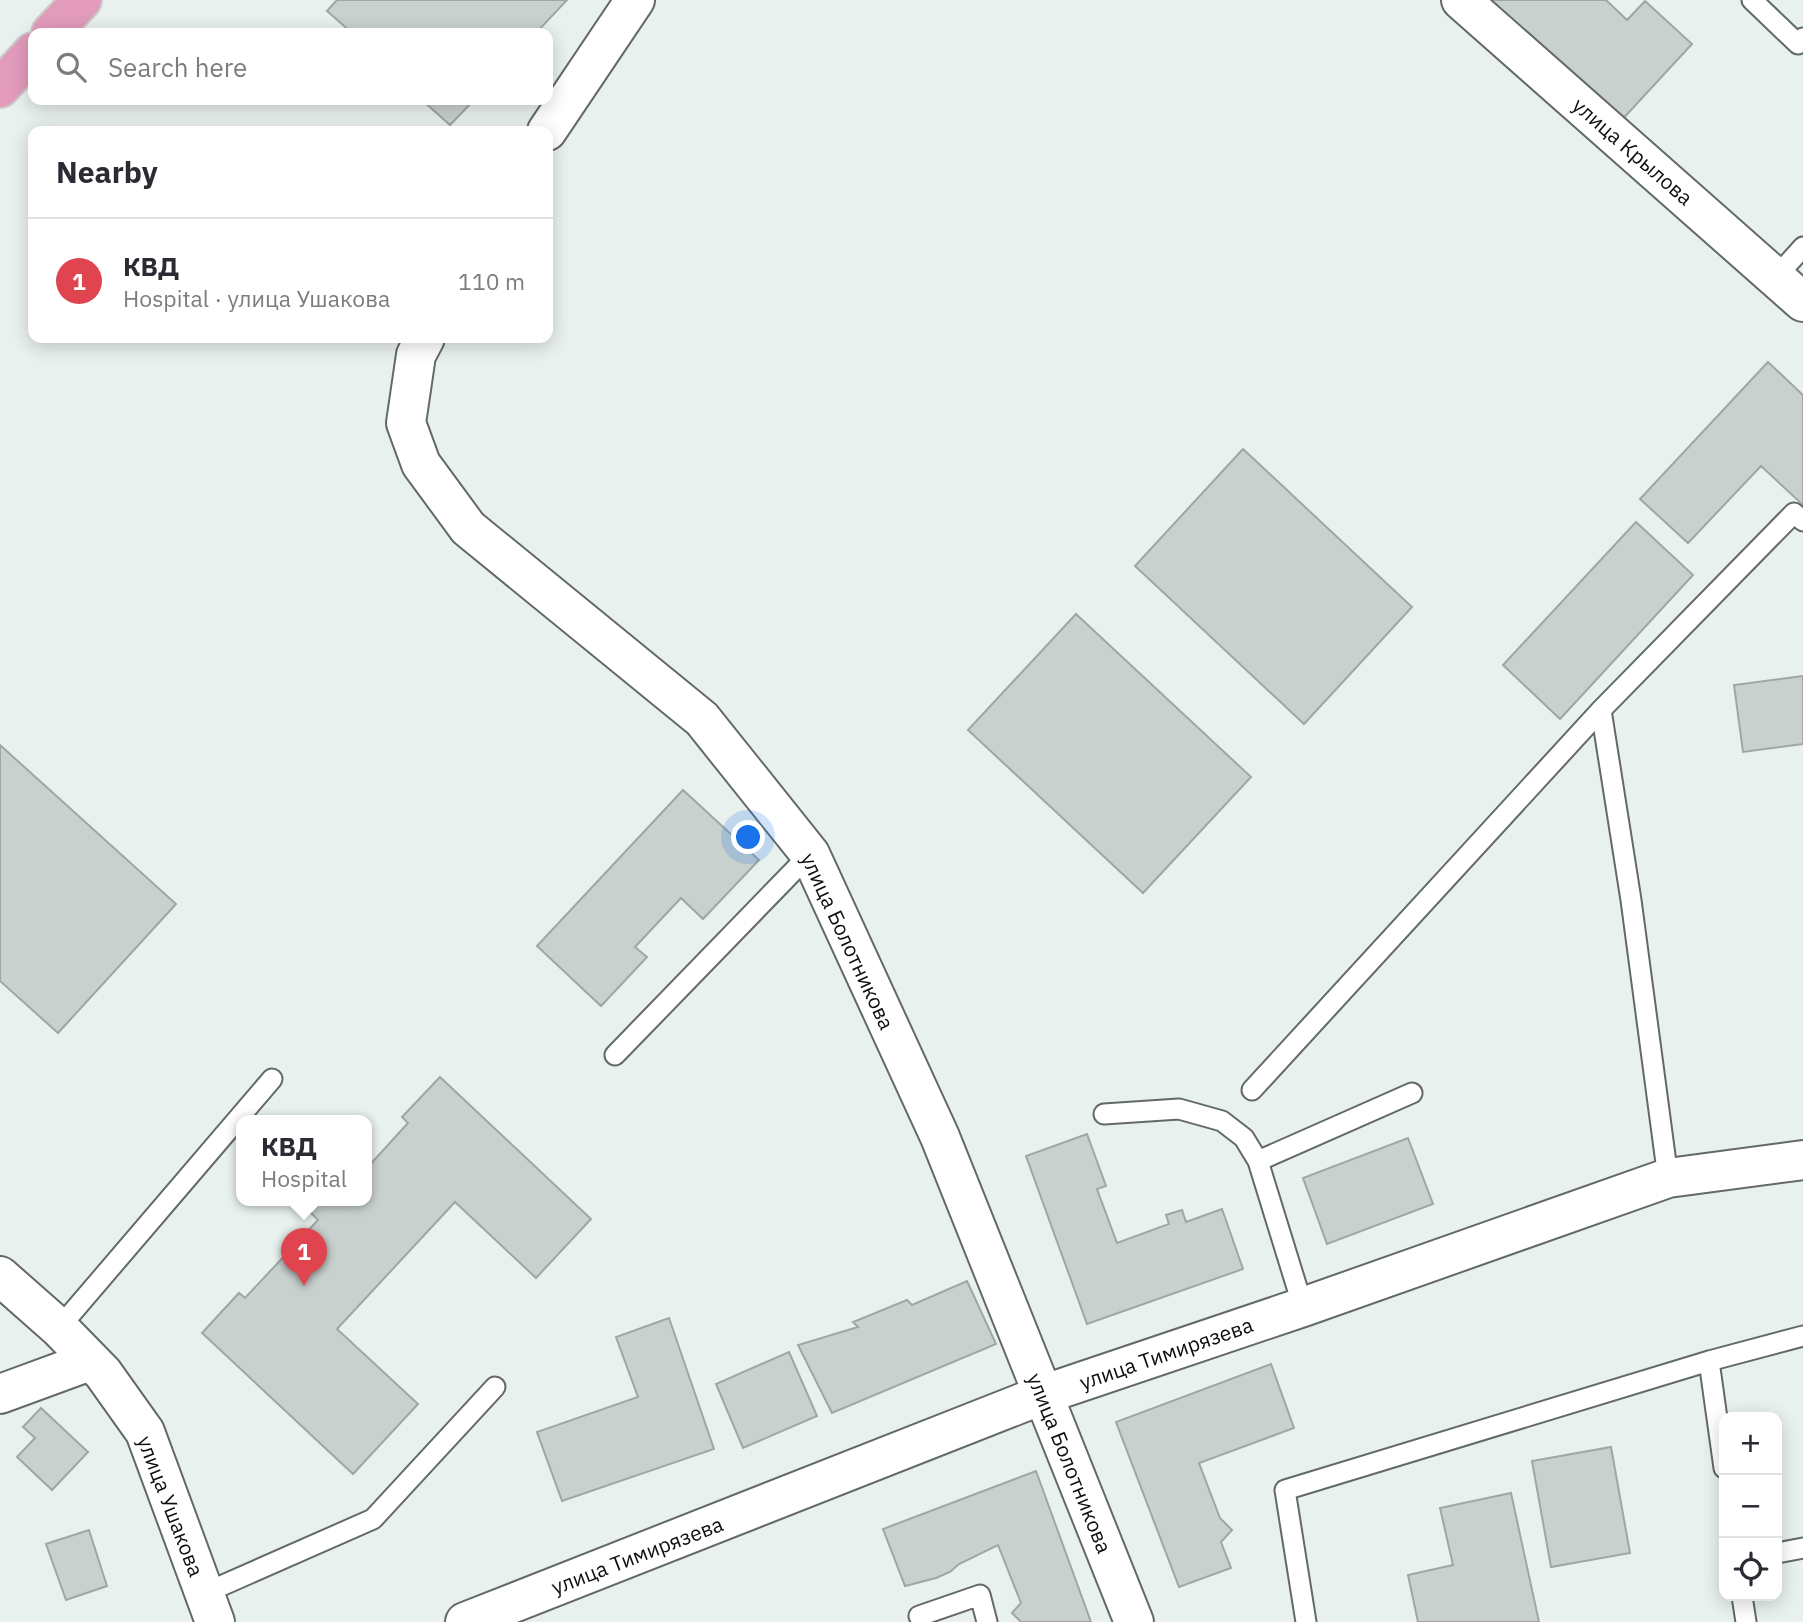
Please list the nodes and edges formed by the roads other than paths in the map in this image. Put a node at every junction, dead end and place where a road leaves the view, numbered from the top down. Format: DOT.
graph roads {
  1 [pos="82,0"];
  2 [pos="635,0"];
  3 [pos="1461,0"];
  4 [pos="1752,0"];
  5 [pos="56,28"];
  6 [pos="1801,43"];
  7 [pos="28,57"];
  8 [pos="0,88"];
  9 [pos="550,126"];
  10 [pos="1803,247"];
  11 [pos="1789,289"];
  12 [pos="422,343"];
  13 [pos="1803,521"];
  14 [pos="1601,710"];
  15 [pos="810,854"];
  16 [pos="615,1055"];
  17 [pos="272,1079"];
  18 [pos="1252,1090"];
  19 [pos="1412,1093"];
  20 [pos="1104,1114"];
  21 [pos="241,1115"];
  22 [pos="236,1121"];
  23 [pos="1803,1160"];
  24 [pos="1258,1161"];
  25 [pos="1668,1178"];
  26 [pos="0,1276"];
  27 [pos="1303,1307"];
  28 [pos="59,1328"];
  29 [pos="1803,1336"];
  30 [pos="90,1361"];
  31 [pos="1709,1361"];
  32 [pos="495,1387"];
  33 [pos="0,1394"];
  34 [pos="1042,1395"];
  35 [pos="1719,1432"];
  36 [pos="1803,1548"];
  37 [pos="1782,1552"];
  38 [pos="1743,1601"];
  39 [pos="210,1608"];
  40 [pos="919,1616"];
  41 [pos="465,1622"];
  42 [pos="987,1622"];
  43 [pos="1135,1622"];
  44 [pos="1306,1622"];
  45 [pos="1746,1622"];
  1 -- 5 [label="main road"];
  2 -- 9 [label="street"];
  3 -- 11 [label="street, улица Крылова"];
  4 -- 6 [label="lane"];
  7 -- 8 [label="main road"];
  10 -- 11 [label="lane"];
  12 -- 15 [label="street, улица Болотникова"];
  13 -- 14 [label="lane"];
  14 -- 18 [label="lane"];
  14 -- 25 [label="lane"];
  15 -- 16 [label="lane"];
  15 -- 34 [label="street, улица Болотникова"];
  17 -- 21 [label="lane"];
  19 -- 24 [label="lane"];
  20 -- 24 [label="lane"];
  22 -- 28 [label="lane"];
  23 -- 25 [label="street, улица Тимирязева"];
  24 -- 27 [label="lane"];
  25 -- 27 [label="street, улица Тимирязева"];
  26 -- 28 [label="street, улица Ушакова"];
  27 -- 34 [label="street, улица Тимирязева"];
  28 -- 30 [label="street, улица Ушакова"];
  29 -- 31 [label="lane"];
  30 -- 33 [label="street"];
  30 -- 39 [label="street, улица Ушакова"];
  31 -- 35 [label="lane"];
  31 -- 44 [label="lane"];
  32 -- 39 [label="lane"];
  34 -- 41 [label="street, улица Тимирязева"];
  34 -- 43 [label="street, улица Болотникова"];
  36 -- 37 [label="lane"];
  38 -- 45 [label="lane"];
  40 -- 42 [label="lane"];
}
